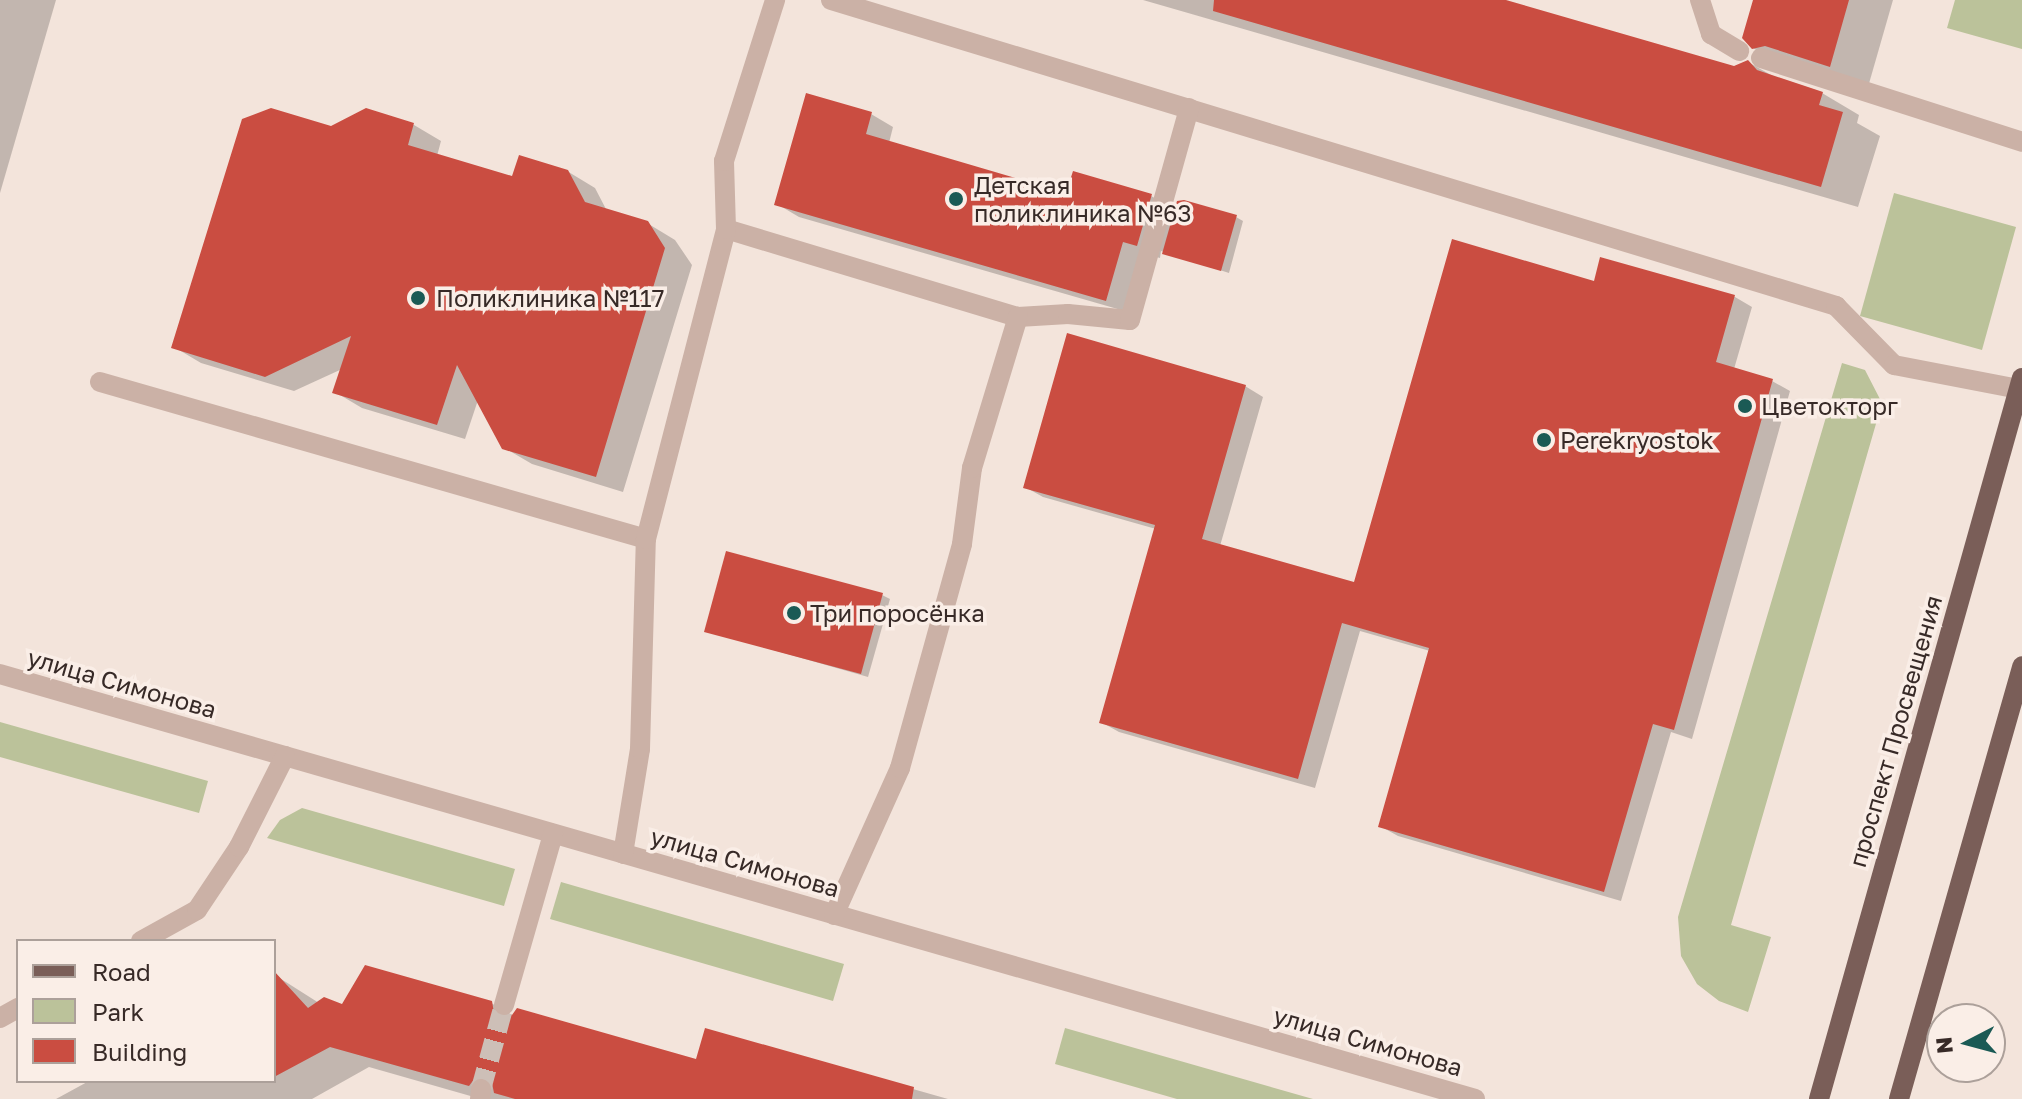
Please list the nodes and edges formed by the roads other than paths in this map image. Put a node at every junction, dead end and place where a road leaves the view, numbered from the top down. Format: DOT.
graph roads {
  1 [pos="775,0"];
  2 [pos="831,0"];
  3 [pos="1700,0"];
  4 [pos="1739,51"];
  5 [pos="1761,58"];
  6 [pos="1189,108"];
  7 [pos="2022,142"];
  8 [pos="726,229"];
  9 [pos="1018,317"];
  10 [pos="100,382"];
  11 [pos="2020,384"];
  12 [pos="646,539"];
  13 [pos="2022,666"];
  14 [pos="0,674"];
  15 [pos="285,756"];
  16 [pos="553,834"];
  17 [pos="623,854"];
  18 [pos="834,915"];
  19 [pos="145,939"];
  20 [pos="504,1005"];
  21 [pos="1475,1099"];
  22 [pos="1819,1099"];
  23 [pos="1899,1099"];
  1 -- 8 [label="street"];
  2 -- 6 [label="street"];
  3 -- 4 [label="street"];
  5 -- 7 [label="street"];
  6 -- 9 [label="street"];
  6 -- 11 [label="street"];
  8 -- 9 [label="street"];
  8 -- 12 [label="street"];
  9 -- 18 [label="street"];
  10 -- 12 [label="street"];
  11 -- 22 [label="main road, проспект Просвещения"];
  12 -- 17 [label="street"];
  13 -- 23 [label="main road"];
  14 -- 15 [label="street, улица Симонова"];
  15 -- 16 [label="street, улица Симонова"];
  15 -- 19 [label="street"];
  16 -- 17 [label="street, улица Симонова"];
  16 -- 20 [label="street"];
  17 -- 18 [label="street, улица Симонова"];
  18 -- 21 [label="street, улица Симонова"];
}
